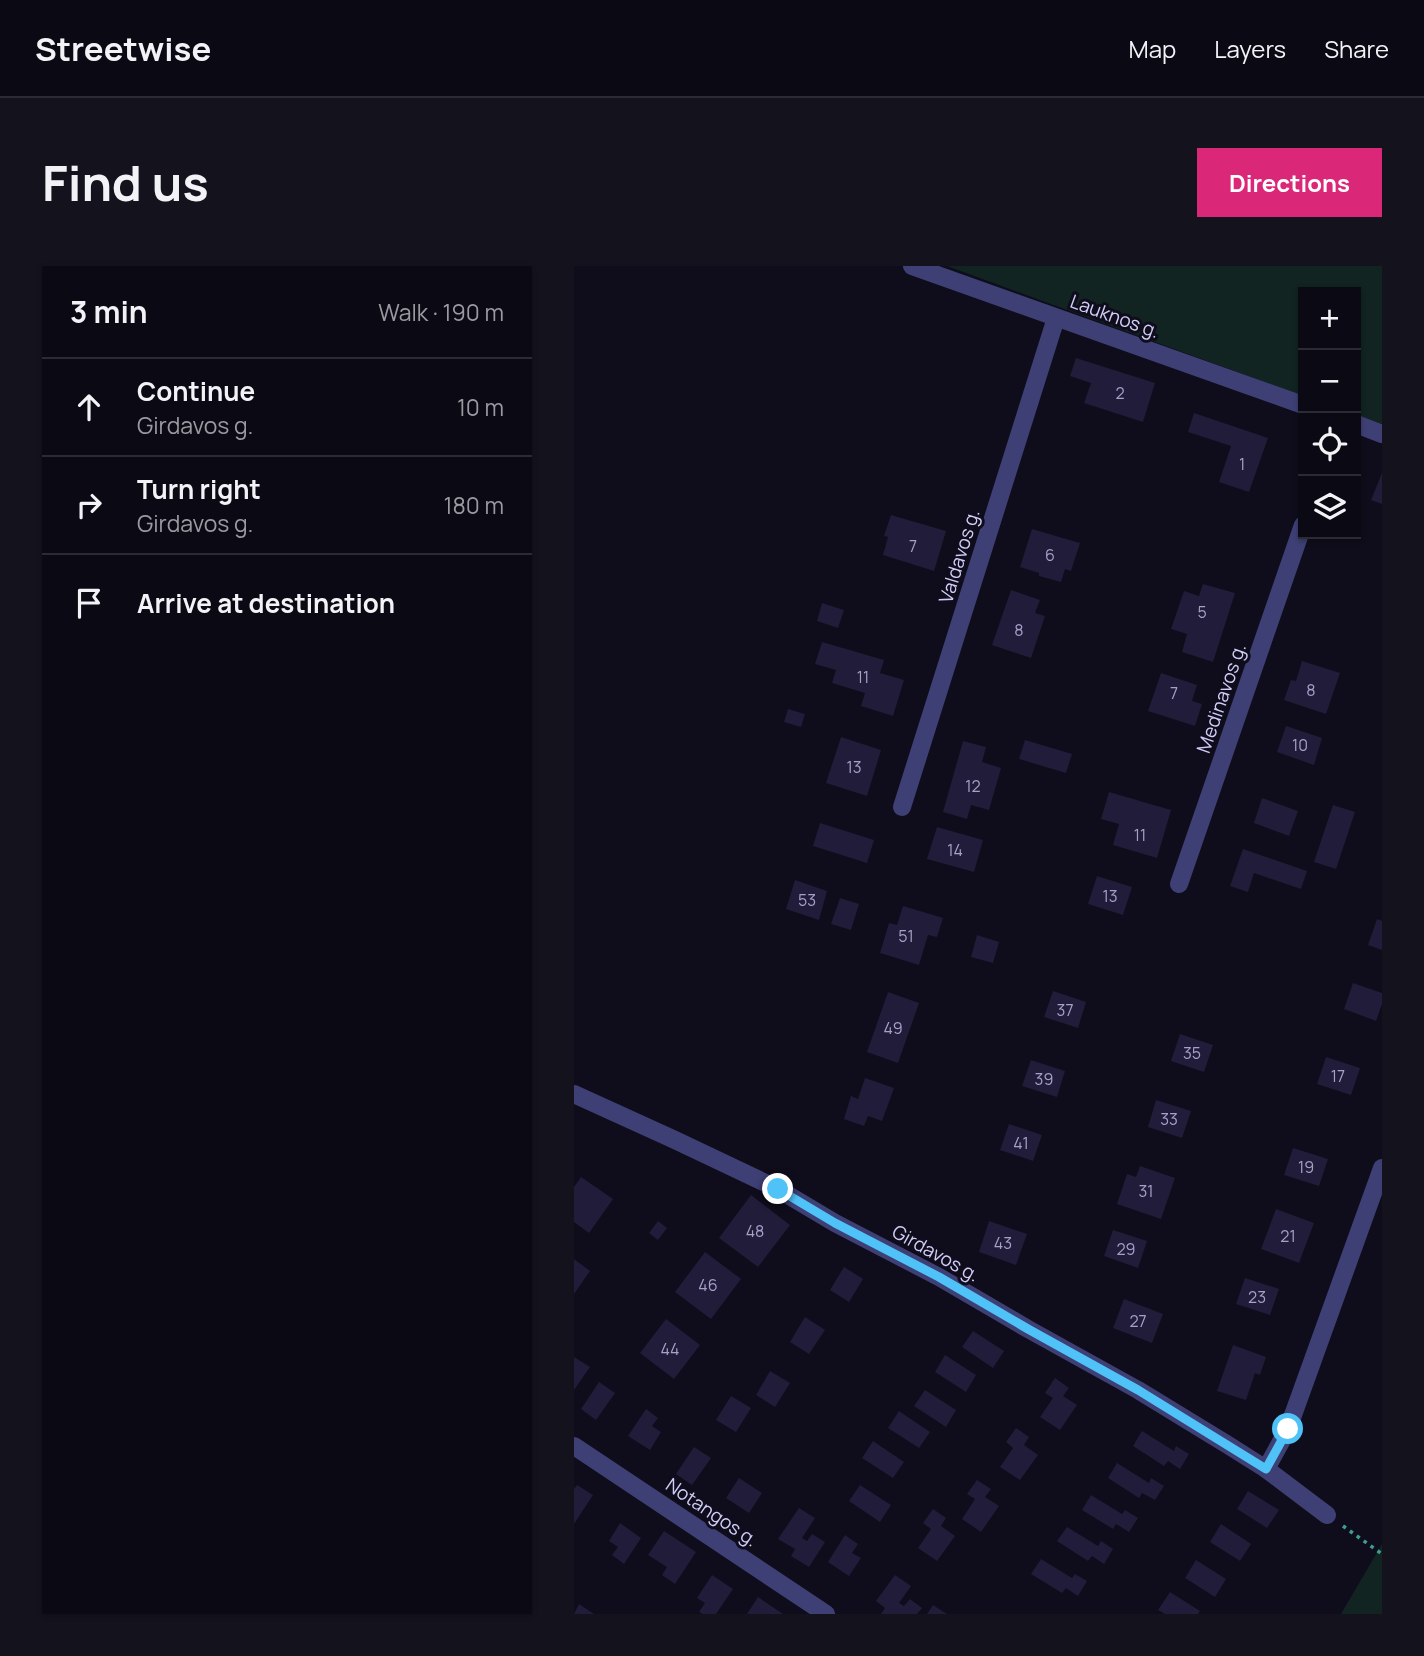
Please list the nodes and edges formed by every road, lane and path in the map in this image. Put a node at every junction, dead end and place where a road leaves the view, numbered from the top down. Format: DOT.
graph roads {
  1 [pos="912,266"];
  2 [pos="1056,317"];
  3 [pos="1298,403"];
  4 [pos="1361,426"];
  5 [pos="1382,434"];
  6 [pos="1298,539"];
  7 [pos="902,807"];
  8 [pos="1179,884"];
  9 [pos="574,1094"];
  10 [pos="1382,1168"];
  11 [pos="574,1446"];
  12 [pos="1266,1469"];
  13 [pos="1327,1515"];
  14 [pos="1382,1553"];
  15 [pos="826,1614"];
  1 -- 2 [label="street, Lauknos g."];
  2 -- 3 [label="street, Lauknos g."];
  2 -- 7 [label="street, Valdavos g."];
  4 -- 5 [label="street"];
  6 -- 8 [label="street, Medinavos g."];
  9 -- 12 [label="street, Girdavos g."];
  10 -- 12 [label="street"];
  11 -- 15 [label="street, Notangos g."];
  12 -- 13 [label="street, Girdavos g."];
  13 -- 14 [label="path"];
}
